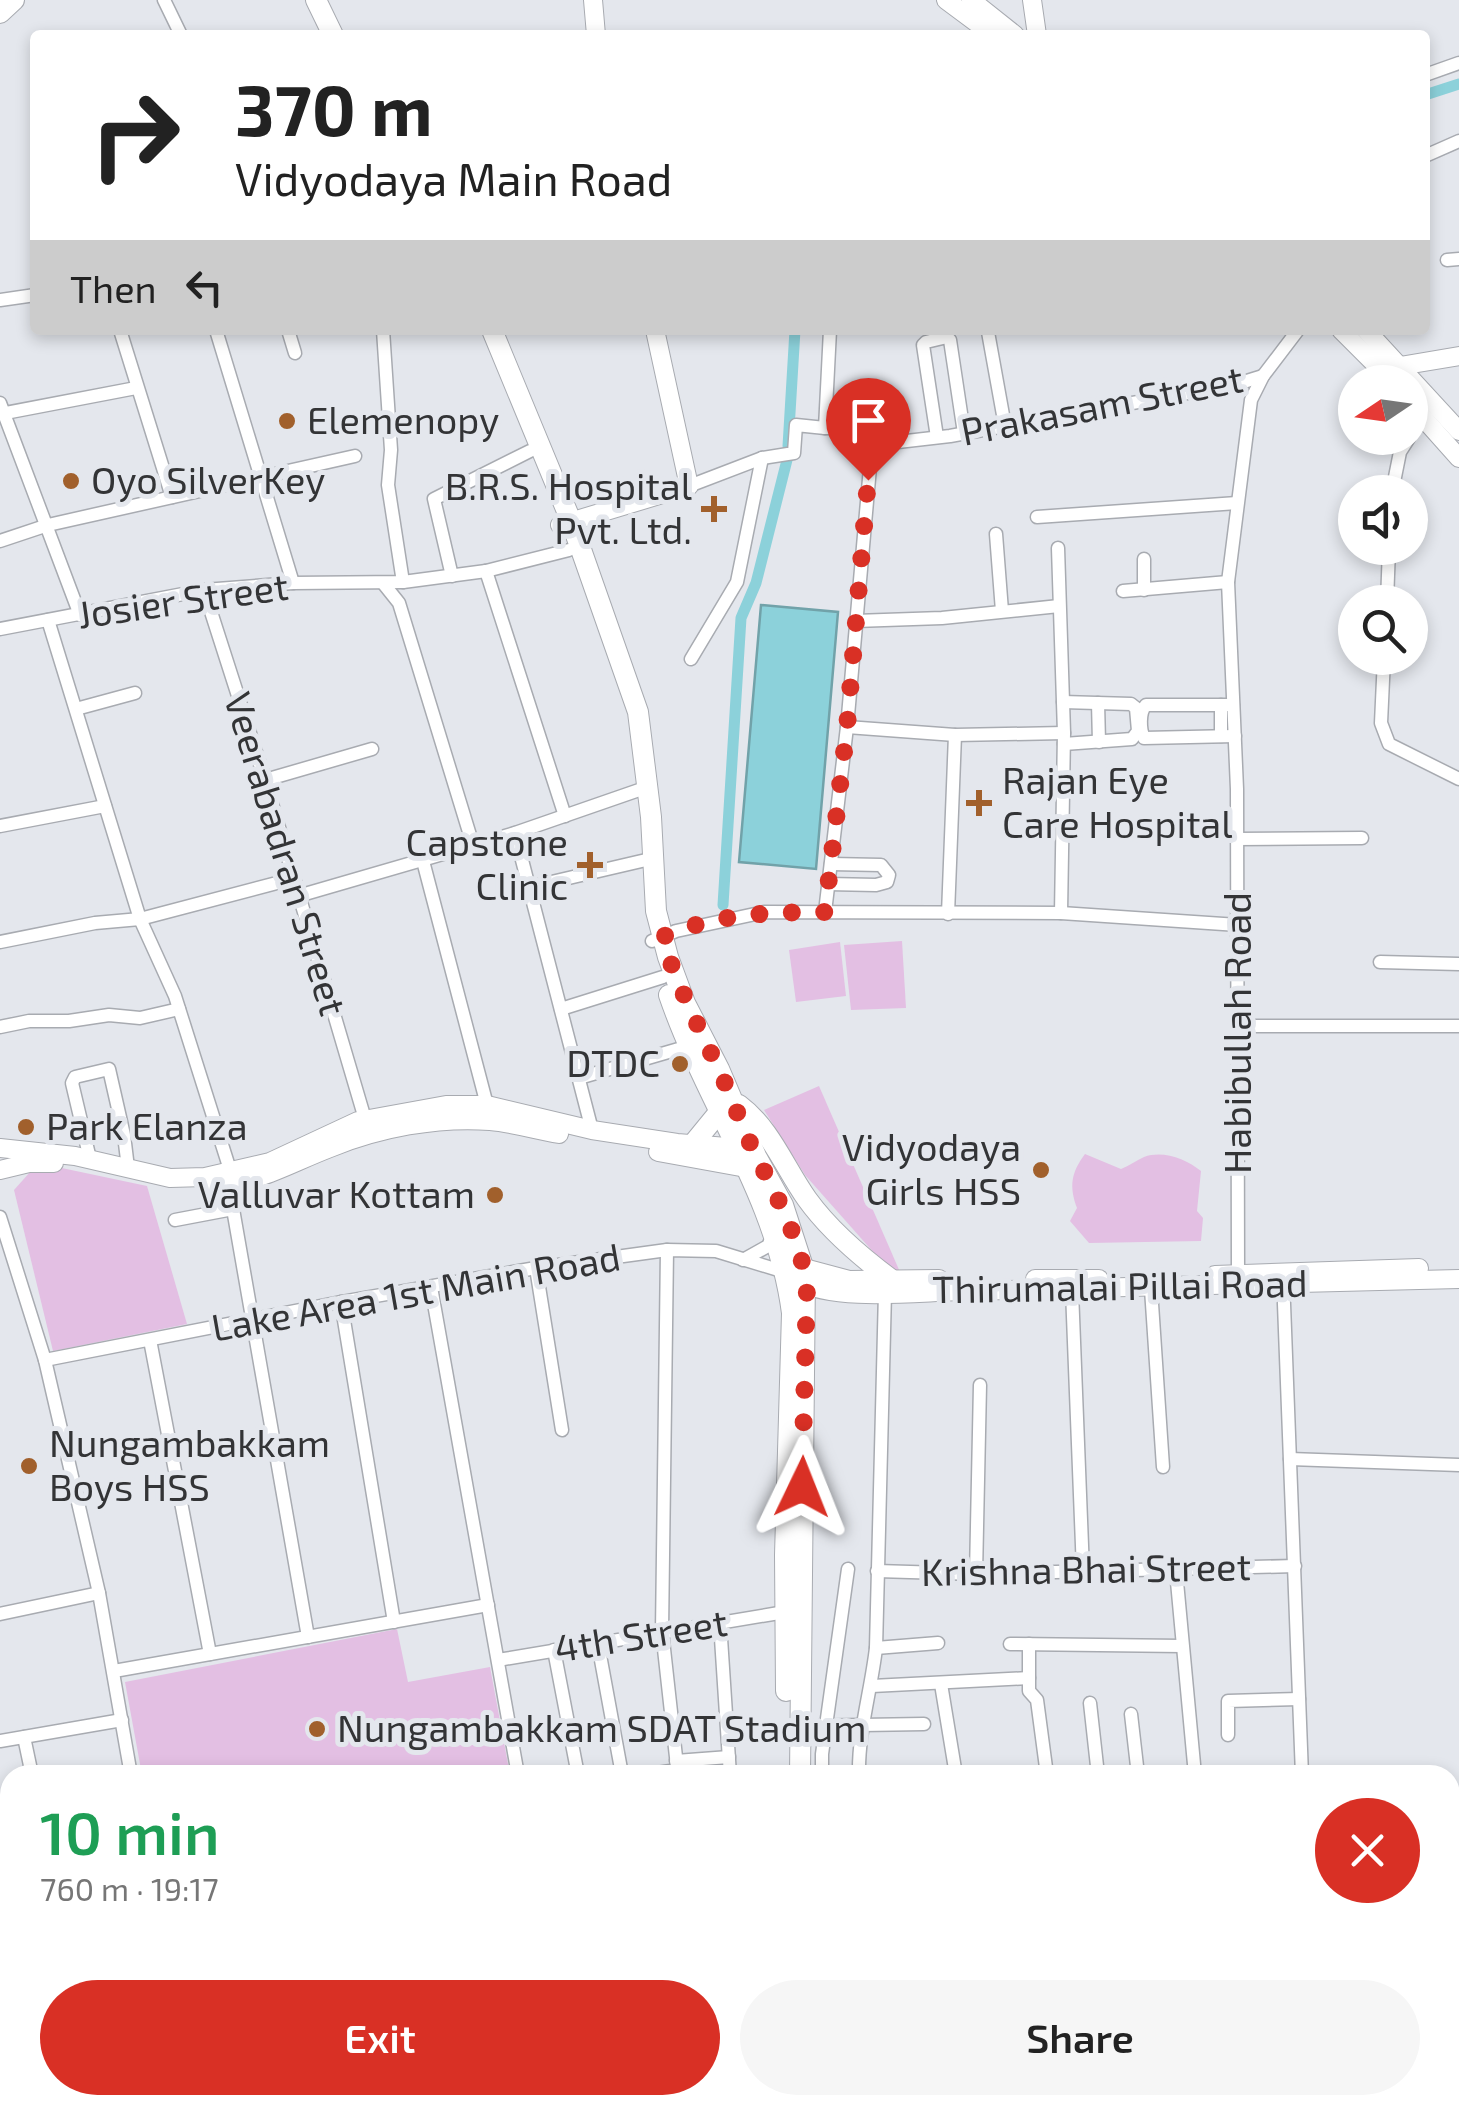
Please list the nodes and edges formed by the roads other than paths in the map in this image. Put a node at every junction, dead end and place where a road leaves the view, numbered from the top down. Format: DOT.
graph roads {
  1 [pos="14,0"];
  2 [pos="164,0"];
  3 [pos="316,0"];
  4 [pos="330,0"];
  5 [pos="593,0"];
  6 [pos="946,0"];
  7 [pos="971,0"];
  8 [pos="1032,0"];
  9 [pos="0,13"];
  10 [pos="179,30"];
  11 [pos="331,30"];
  12 [pos="345,30"];
  13 [pos="596,30"];
  14 [pos="986,30"];
  15 [pos="1009,30"];
  16 [pos="1036,30"];
  17 [pos="1459,63"];
  18 [pos="1430,73"];
  19 [pos="1459,140"];
  20 [pos="1430,154"];
  21 [pos="30,296"];
  22 [pos="0,300"];
  23 [pos="121,335"];
  24 [pos="218,335"];
  25 [pos="290,335"];
  26 [pos="383,335"];
  27 [pos="482,335"];
  28 [pos="494,335"];
  29 [pos="656,335"];
  30 [pos="830,335"];
  31 [pos="989,335"];
  32 [pos="1294,335"];
  33 [pos="1347,335"];
  34 [pos="1369,335"];
  35 [pos="295,353"];
  36 [pos="1459,356"];
  37 [pos="1381,365"];
  38 [pos="1387,365"];
  39 [pos="1428,365"];
  40 [pos="1263,376"];
  41 [pos="136,388"];
  42 [pos="1428,405"];
  43 [pos="1,410"];
  44 [pos="1428,423"];
  45 [pos="1005,426"];
  46 [pos="826,428"];
  47 [pos="1459,431"];
  48 [pos="964,433"];
  49 [pos="937,437"];
  50 [pos="872,445"];
  51 [pos="530,451"];
  52 [pos="355,456"];
  53 [pos="762,458"];
  54 [pos="1459,458"];
  55 [pos="260,476"];
  56 [pos="689,486"];
  57 [pos="172,498"];
  58 [pos="1237,503"];
  59 [pos="1037,517"];
  60 [pos="565,523"];
  61 [pos="48,525"];
  62 [pos="996,534"];
  63 [pos="0,541"];
  64 [pos="1058,548"];
  65 [pos="569,550"];
  66 [pos="1144,558"];
  67 [pos="486,571"];
  68 [pos="452,576"];
  69 [pos="403,582"];
  70 [pos="1228,582"];
  71 [pos="293,583"];
  72 [pos="383,583"];
  73 [pos="204,590"];
  74 [pos="1144,590"];
  75 [pos="1123,591"];
  76 [pos="1059,606"];
  77 [pos="1002,611"];
  78 [pos="80,616"];
  79 [pos="48,620"];
  80 [pos="854,621"];
  81 [pos="0,630"];
  82 [pos="691,660"];
  83 [pos="1383,675"];
  84 [pos="135,693"];
  85 [pos="1063,702"];
  86 [pos="1098,703"];
  87 [pos="1227,705"];
  88 [pos="76,708"];
  89 [pos="847,727"];
  90 [pos="955,735"];
  91 [pos="1228,736"];
  92 [pos="1064,738"];
  93 [pos="1099,742"];
  94 [pos="372,749"];
  95 [pos="1459,779"];
  96 [pos="265,780"];
  97 [pos="642,789"];
  98 [pos="106,806"];
  99 [pos="565,816"];
  100 [pos="0,826"];
  101 [pos="515,833"];
  102 [pos="1362,838"];
  103 [pos="1238,840"];
  104 [pos="473,845"];
  105 [pos="423,860"];
  106 [pos="646,860"];
  107 [pos="831,864"];
  108 [pos="292,879"];
  109 [pos="828,884"];
  110 [pos="530,887"];
  111 [pos="298,896"];
  112 [pos="651,905"];
  113 [pos="825,912"];
  114 [pos="1061,912"];
  115 [pos="948,914"];
  116 [pos="140,919"];
  117 [pos="1238,926"];
  118 [pos="657,939"];
  119 [pos="0,942"];
  120 [pos="1380,962"];
  121 [pos="1459,964"];
  122 [pos="664,977"];
  123 [pos="179,1009"];
  124 [pos="561,1009"];
  125 [pos="1239,1026"];
  126 [pos="1459,1026"];
  127 [pos="0,1027"];
  128 [pos="690,1046"];
  129 [pos="579,1078"];
  130 [pos="487,1106"];
  131 [pos="726,1106"];
  132 [pos="365,1119"];
  133 [pos="592,1130"];
  134 [pos="693,1144"];
  135 [pos="0,1148"];
  136 [pos="90,1160"];
  137 [pos="752,1166"];
  138 [pos="128,1168"];
  139 [pos="0,1170"];
  140 [pos="231,1173"];
  141 [pos="810,1203"];
  142 [pos="0,1217"];
  143 [pos="175,1220"];
  144 [pos="774,1233"];
  145 [pos="667,1250"];
  146 [pos="744,1260"];
  147 [pos="536,1268"];
  148 [pos="1459,1268"];
  149 [pos="1238,1273"];
  150 [pos="799,1275"];
  151 [pos="1283,1277"];
  152 [pos="1459,1279"];
  153 [pos="889,1286"];
  154 [pos="431,1287"];
  155 [pos="1151,1289"];
  156 [pos="1072,1291"];
  157 [pos="341,1302"];
  158 [pos="254,1321"];
  159 [pos="150,1340"];
  160 [pos="45,1360"];
  161 [pos="980,1384"];
  162 [pos="562,1430"];
  163 [pos="1290,1459"];
  164 [pos="1459,1465"];
  165 [pos="1164,1467"];
  166 [pos="1295,1566"];
  167 [pos="848,1568"];
  168 [pos="1083,1571"];
  169 [pos="1176,1571"];
  170 [pos="878,1572"];
  171 [pos="976,1574"];
  172 [pos="99,1593"];
  173 [pos="488,1605"];
  174 [pos="785,1612"];
  175 [pos="0,1614"];
  176 [pos="394,1622"];
  177 [pos="720,1623"];
  178 [pos="662,1631"];
  179 [pos="308,1637"];
  180 [pos="938,1643"];
  181 [pos="598,1644"];
  182 [pos="1010,1644"];
  183 [pos="1029,1644"];
  184 [pos="1182,1646"];
  185 [pos="876,1648"];
  186 [pos="554,1650"];
  187 [pos="210,1654"];
  188 [pos="498,1660"];
  189 [pos="114,1671"];
  190 [pos="1029,1678"];
  191 [pos="940,1684"];
  192 [pos="872,1686"];
  193 [pos="1299,1699"];
  194 [pos="1090,1703"];
  195 [pos="1131,1714"];
  196 [pos="122,1720"];
  197 [pos="924,1724"];
  198 [pos="800,1726"];
  199 [pos="826,1726"];
  200 [pos="862,1726"];
  201 [pos="1228,1735"];
  202 [pos="24,1737"];
  203 [pos="0,1742"];
  204 [pos="729,1757"];
  205 [pos="30,1765"];
  206 [pos="129,1765"];
  207 [pos="516,1765"];
  208 [pos="576,1765"];
  209 [pos="621,1765"];
  210 [pos="677,1765"];
  211 [pos="694,1765"];
  212 [pos="729,1765"];
  213 [pos="787,1765"];
  214 [pos="800,1765"];
  215 [pos="823,1765"];
  216 [pos="858,1765"];
  217 [pos="954,1765"];
  218 [pos="1045,1765"];
  219 [pos="1097,1765"];
  220 [pos="1137,1765"];
  221 [pos="1194,1765"];
  222 [pos="1302,1765"];
  1 -- 9 [label="main road"];
  2 -- 10 [label="street"];
  3 -- 11 [label="main road"];
  4 -- 12 [label="main road"];
  5 -- 13 [label="main road"];
  6 -- 14 [label="main road"];
  7 -- 15 [label="main road"];
  8 -- 16 [label="main road"];
  17 -- 18 [label="street"];
  19 -- 20 [label="street"];
  21 -- 22 [label="street"];
  23 -- 41 [label="street"];
  24 -- 55 [label="street"];
  25 -- 35 [label="street"];
  26 -- 69 [label="street"];
  27 -- 51 [label="main road"];
  28 -- 60 [label="main road"];
  29 -- 56 [label="main road"];
  30 -- 46 [label="street"];
  31 -- 45 [label="street"];
  32 -- 40 [label="street, Habibullah Road"];
  33 -- 37 [label="main road"];
  34 -- 38 [label="main road"];
  36 -- 39 [label="main road"];
  40 -- 45 [label="street, Prakasam Street"];
  40 -- 58 [label="street, Habibullah Road"];
  41 -- 43 [label="street"];
  41 -- 57 [label="street"];
  42 -- 47 [label="main road"];
  43 -- 61 [label="street"];
  44 -- 54 [label="main road"];
  45 -- 48 [label="street, Prakasam Street"];
  46 -- 50 [label="street"];
  46 -- 53 [label="street"];
  48 -- 49 [label="street, Prakasam Street"];
  48 -- 49 [label="street"];
  49 -- 50 [label="street, Prakasam Street"];
  50 -- 80 [label="street"];
  51 -- 60 [label="main road"];
  51 -- 68 [label="street"];
  52 -- 55 [label="street"];
  53 -- 56 [label="street"];
  53 -- 82 [label="street"];
  55 -- 57 [label="street"];
  55 -- 71 [label="street"];
  56 -- 60 [label="main road"];
  57 -- 61 [label="street"];
  58 -- 59 [label="street"];
  58 -- 70 [label="street, Habibullah Road"];
  60 -- 65 [label="main road"];
  60 -- 112 [label="main road"];
  61 -- 63 [label="street"];
  61 -- 78 [label="street"];
  62 -- 77 [label="street"];
  64 -- 76 [label="street"];
  65 -- 67 [label="street, Josier Street"];
  65 -- 97 [label="main road"];
  66 -- 74 [label="street"];
  67 -- 68 [label="street, Josier Street"];
  67 -- 99 [label="street"];
  68 -- 69 [label="street, Josier Street"];
  69 -- 72 [label="street, Josier Street"];
  70 -- 74 [label="street"];
  70 -- 87 [label="street, Habibullah Road"];
  71 -- 72 [label="street, Josier Street"];
  71 -- 73 [label="street, Josier Street"];
  72 -- 104 [label="street"];
  73 -- 78 [label="street, Josier Street"];
  73 -- 96 [label="street, Veerabadran Street"];
  74 -- 75 [label="street"];
  76 -- 77 [label="street"];
  76 -- 85 [label="street"];
  77 -- 80 [label="street"];
  78 -- 79 [label="street, Josier Street"];
  79 -- 81 [label="street"];
  79 -- 88 [label="street, Josier Street"];
  80 -- 89 [label="street"];
  83 -- 95 [label="street"];
  84 -- 88 [label="street"];
  85 -- 86 [label="street"];
  85 -- 92 [label="street"];
  86 -- 93 [label="street"];
  86 -- 93 [label="street"];
  87 -- 91 [label="street, Habibullah Road"];
  87 -- 91 [label="street"];
  88 -- 98 [label="street, Josier Street"];
  89 -- 90 [label="street"];
  89 -- 107 [label="street"];
  90 -- 92 [label="street"];
  90 -- 115 [label="street"];
  91 -- 103 [label="street, Habibullah Road"];
  92 -- 93 [label="street"];
  92 -- 114 [label="street"];
  94 -- 96 [label="street"];
  96 -- 108 [label="street, Veerabadran Street"];
  97 -- 99 [label="street"];
  97 -- 106 [label="main road"];
  98 -- 100 [label="street"];
  98 -- 116 [label="street, Josier Street"];
  99 -- 101 [label="street"];
  101 -- 104 [label="street"];
  101 -- 110 [label="street"];
  102 -- 103 [label="street"];
  103 -- 117 [label="street, Habibullah Road"];
  104 -- 105 [label="street"];
  105 -- 111 [label="street"];
  105 -- 130 [label="street"];
  106 -- 110 [label="street"];
  106 -- 112 [label="main road"];
  107 -- 109 [label="street"];
  107 -- 109 [label="street"];
  108 -- 111 [label="street, Veerabadran Street"];
  108 -- 116 [label="street"];
  109 -- 113 [label="street"];
  110 -- 124 [label="street"];
  111 -- 132 [label="street, Veerabadran Street"];
  112 -- 118 [label="main road"];
  113 -- 115 [label="street"];
  113 -- 118 [label="street"];
  114 -- 115 [label="street"];
  114 -- 117 [label="street"];
  116 -- 119 [label="street"];
  116 -- 123 [label="street, Josier Street"];
  117 -- 125 [label="street, Habibullah Road"];
  118 -- 122 [label="main road"];
  118 -- 131 [label="main road"];
  120 -- 121 [label="street"];
  122 -- 124 [label="street"];
  122 -- 128 [label="main road"];
  123 -- 127 [label="street"];
  123 -- 140 [label="street, Josier Street"];
  124 -- 129 [label="street"];
  125 -- 126 [label="street"];
  125 -- 149 [label="street, Habibullah Road"];
  128 -- 129 [label="street"];
  128 -- 131 [label="main road"];
  129 -- 133 [label="street"];
  130 -- 132 [label="main road"];
  130 -- 133 [label="main road"];
  131 -- 134 [label="main road"];
  131 -- 137 [label="main road"];
  131 -- 141 [label="main road"];
  132 -- 140 [label="main road"];
  133 -- 134 [label="main road"];
  134 -- 137 [label="main road"];
  135 -- 136 [label="main road"];
  136 -- 138 [label="main road"];
  136 -- 138 [label="street"];
  137 -- 139 [label="main road"];
  137 -- 141 [label="main road"];
  137 -- 144 [label="main road"];
  137 -- 150 [label="main road"];
  138 -- 140 [label="main road"];
  141 -- 153 [label="main road"];
  142 -- 160 [label="street"];
  143 -- 158 [label="street"];
  144 -- 146 [label="street"];
  144 -- 150 [label="main road"];
  145 -- 146 [label="street, Lake Area 1st Main Road"];
  145 -- 147 [label="street, Lake Area 1st Main Road"];
  145 -- 178 [label="street"];
  146 -- 150 [label="street, Lake Area 1st Main Road"];
  147 -- 154 [label="street, Lake Area 1st Main Road"];
  147 -- 162 [label="street"];
  148 -- 151 [label="main road"];
  149 -- 151 [label="main road"];
  149 -- 153 [label="main road"];
  150 -- 153 [label="main road"];
  150 -- 174 [label="main road"];
  150 -- 198 [label="main road"];
  151 -- 152 [label="main road, Thirumalai Pillai Road"];
  151 -- 155 [label="main road, Thirumalai Pillai Road"];
  151 -- 163 [label="street"];
  153 -- 156 [label="main road, Thirumalai Pillai Road"];
  153 -- 170 [label="street"];
  154 -- 157 [label="street, Lake Area 1st Main Road"];
  154 -- 173 [label="street"];
  155 -- 156 [label="main road, Thirumalai Pillai Road"];
  155 -- 165 [label="street"];
  156 -- 168 [label="street"];
  157 -- 158 [label="street, Lake Area 1st Main Road"];
  157 -- 176 [label="street"];
  158 -- 159 [label="street, Lake Area 1st Main Road"];
  158 -- 179 [label="street"];
  159 -- 160 [label="street, Lake Area 1st Main Road"];
  159 -- 187 [label="street"];
  160 -- 172 [label="street"];
  161 -- 171 [label="street"];
  163 -- 164 [label="street"];
  163 -- 166 [label="street"];
  166 -- 169 [label="street, Krishna Bhai Street"];
  166 -- 193 [label="street"];
  167 -- 199 [label="street"];
  168 -- 169 [label="street, Krishna Bhai Street"];
  168 -- 171 [label="street, Krishna Bhai Street"];
  169 -- 184 [label="street"];
  170 -- 171 [label="street, Krishna Bhai Street"];
  170 -- 185 [label="street"];
  172 -- 175 [label="street"];
  172 -- 189 [label="street"];
  173 -- 176 [label="street"];
  173 -- 188 [label="street"];
  174 -- 177 [label="street, 4th Street"];
  174 -- 213 [label="main road"];
  176 -- 179 [label="street"];
  177 -- 178 [label="street, 4th Street"];
  177 -- 204 [label="street"];
  178 -- 181 [label="street, 4th Street"];
  178 -- 210 [label="street"];
  179 -- 187 [label="street"];
  180 -- 185 [label="street"];
  181 -- 186 [label="street, 4th Street"];
  181 -- 209 [label="street"];
  182 -- 183 [label="street"];
  183 -- 184 [label="street"];
  183 -- 190 [label="street"];
  184 -- 221 [label="street"];
  185 -- 192 [label="street"];
  186 -- 188 [label="street, 4th Street"];
  186 -- 208 [label="street"];
  187 -- 189 [label="street"];
  188 -- 207 [label="street"];
  189 -- 196 [label="street"];
  190 -- 191 [label="street"];
  190 -- 218 [label="street"];
  191 -- 192 [label="street"];
  191 -- 217 [label="street"];
  192 -- 200 [label="street"];
  193 -- 201 [label="street"];
  193 -- 222 [label="street"];
  194 -- 219 [label="street"];
  195 -- 220 [label="street"];
  196 -- 202 [label="street"];
  196 -- 206 [label="street"];
  197 -- 200 [label="street"];
  198 -- 199 [label="street"];
  198 -- 214 [label="main road"];
  199 -- 200 [label="street"];
  199 -- 215 [label="street"];
  200 -- 216 [label="street"];
  202 -- 203 [label="street"];
  202 -- 205 [label="street"];
  204 -- 211 [label="street"];
  204 -- 212 [label="street"];
}
